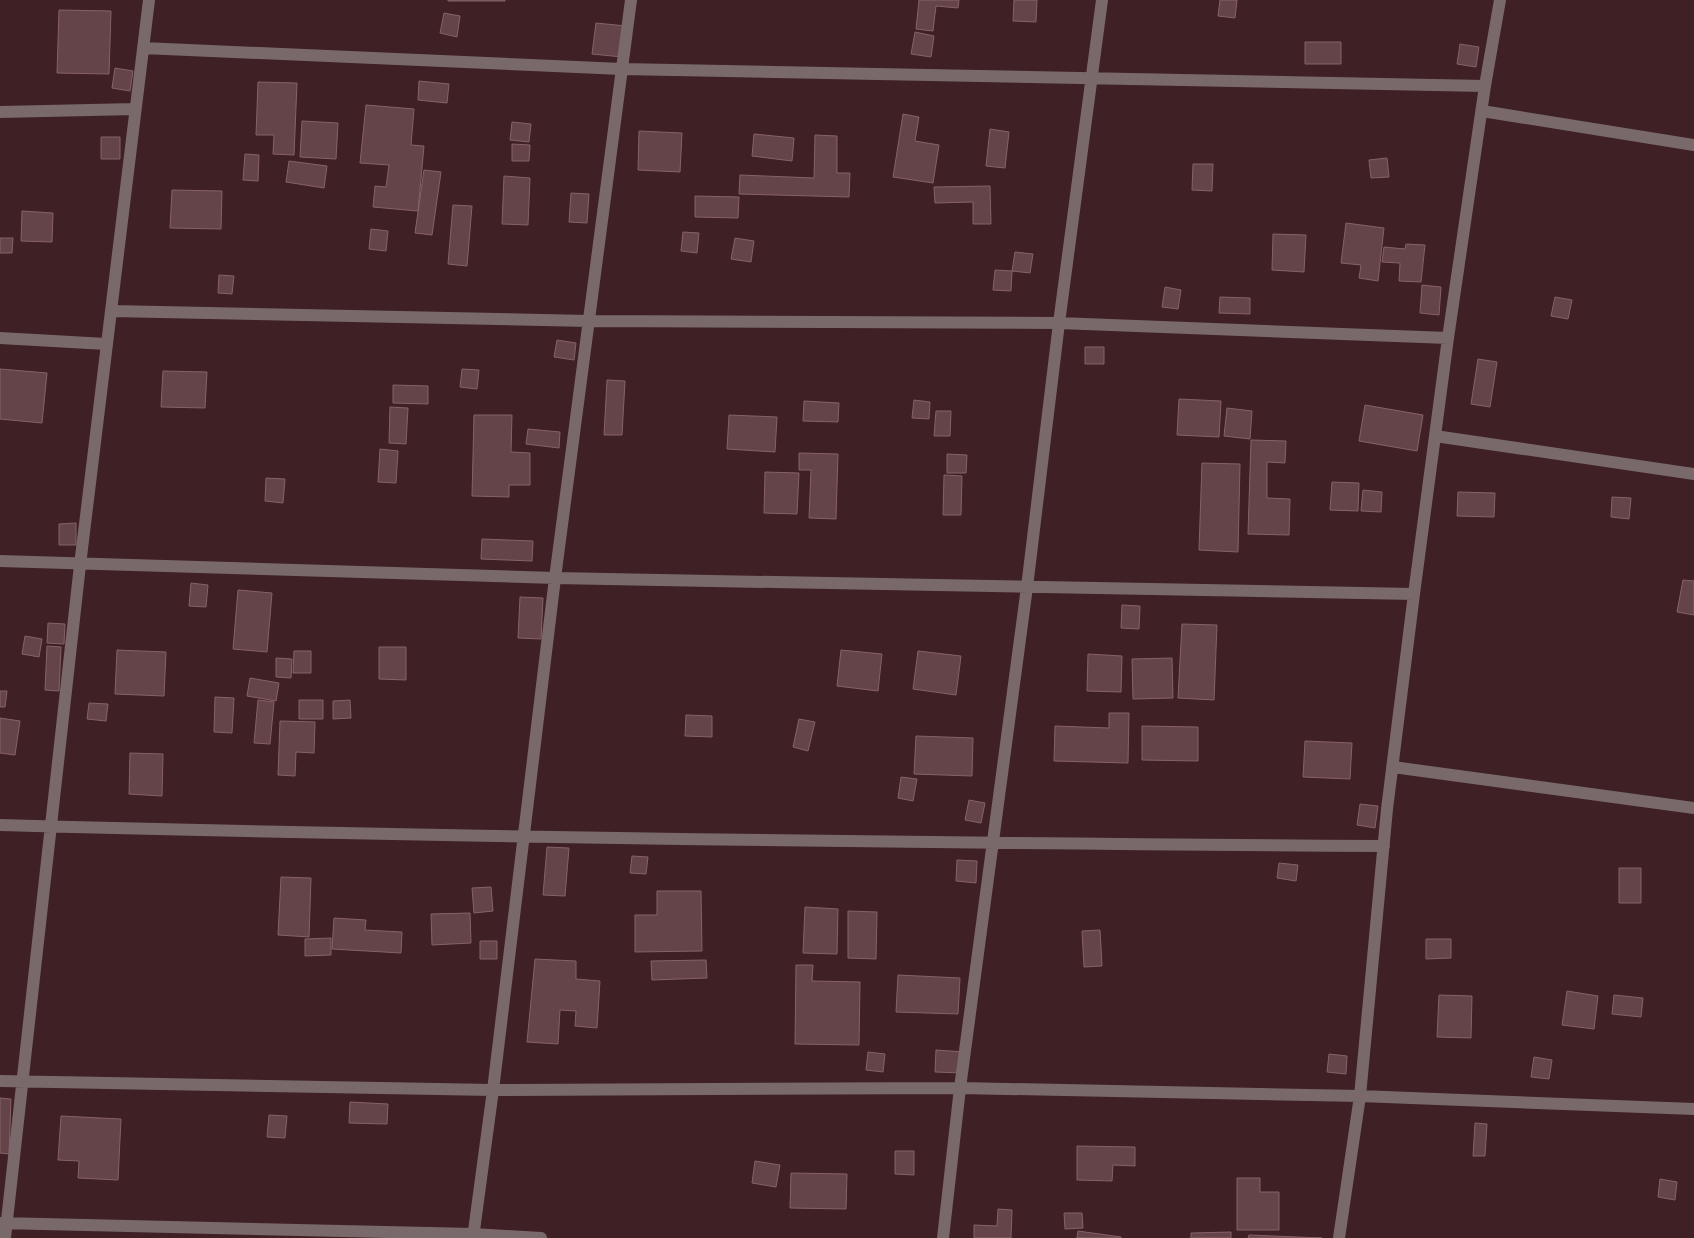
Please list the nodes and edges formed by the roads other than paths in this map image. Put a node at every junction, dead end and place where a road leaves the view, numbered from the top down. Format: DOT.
graph roads {
  1 [pos="149,0"];
  2 [pos="631,0"];
  3 [pos="1102,0"];
  4 [pos="1500,0"];
  5 [pos="143,48"];
  6 [pos="622,69"];
  7 [pos="1092,78"];
  8 [pos="1485,86"];
  9 [pos="135,109"];
  10 [pos="1482,111"];
  11 [pos="0,112"];
  12 [pos="1694,145"];
  13 [pos="112,311"];
  14 [pos="589,321"];
  15 [pos="1059,323"];
  16 [pos="0,338"];
  17 [pos="1448,338"];
  18 [pos="106,344"];
  19 [pos="1435,436"];
  20 [pos="1694,474"];
  21 [pos="0,561"];
  22 [pos="80,565"];
  23 [pos="555,578"];
  24 [pos="1027,587"];
  25 [pos="1414,594"];
  26 [pos="1393,767"];
  27 [pos="1694,808"];
  28 [pos="0,825"];
  29 [pos="51,826"];
  30 [pos="523,836"];
  31 [pos="991,843"];
  32 [pos="1384,846"];
  33 [pos="0,1081"];
  34 [pos="23,1082"];
  35 [pos="960,1088"];
  36 [pos="493,1090"];
  37 [pos="1360,1096"];
  38 [pos="1694,1109"];
  39 [pos="3,1223"];
  40 [pos="473,1236"];
  41 [pos="5,1238"];
  42 [pos="541,1238"];
  43 [pos="943,1238"];
  44 [pos="1339,1238"];
  1 -- 5 [label="street"];
  2 -- 6 [label="street"];
  3 -- 7 [label="street"];
  4 -- 8 [label="street"];
  5 -- 6 [label="street"];
  5 -- 9 [label="street"];
  6 -- 7 [label="street"];
  6 -- 14 [label="street"];
  7 -- 8 [label="street"];
  7 -- 15 [label="street"];
  8 -- 10 [label="street"];
  9 -- 11 [label="street"];
  9 -- 13 [label="street"];
  10 -- 12 [label="street"];
  10 -- 17 [label="street"];
  13 -- 14 [label="street"];
  13 -- 18 [label="street"];
  14 -- 15 [label="street"];
  14 -- 23 [label="street"];
  15 -- 17 [label="street"];
  15 -- 24 [label="street"];
  16 -- 18 [label="street"];
  17 -- 19 [label="street"];
  18 -- 22 [label="street"];
  19 -- 20 [label="street"];
  19 -- 25 [label="street"];
  21 -- 22 [label="street"];
  22 -- 23 [label="street"];
  22 -- 29 [label="street"];
  23 -- 24 [label="street"];
  23 -- 30 [label="street"];
  24 -- 25 [label="street"];
  24 -- 31 [label="street"];
  25 -- 26 [label="street"];
  26 -- 27 [label="street"];
  26 -- 32 [label="street"];
  28 -- 29 [label="street"];
  29 -- 30 [label="street"];
  29 -- 34 [label="street"];
  30 -- 31 [label="street"];
  30 -- 36 [label="street"];
  31 -- 32 [label="street"];
  31 -- 35 [label="street"];
  32 -- 37 [label="street"];
  33 -- 34 [label="street"];
  34 -- 36 [label="street"];
  34 -- 39 [label="street"];
  35 -- 36 [label="street"];
  35 -- 37 [label="street"];
  35 -- 43 [label="street"];
  36 -- 40 [label="street"];
  37 -- 38 [label="street"];
  37 -- 44 [label="street"];
  39 -- 40 [label="street"];
  39 -- 41 [label="street"];
  40 -- 42 [label="street"];
}
